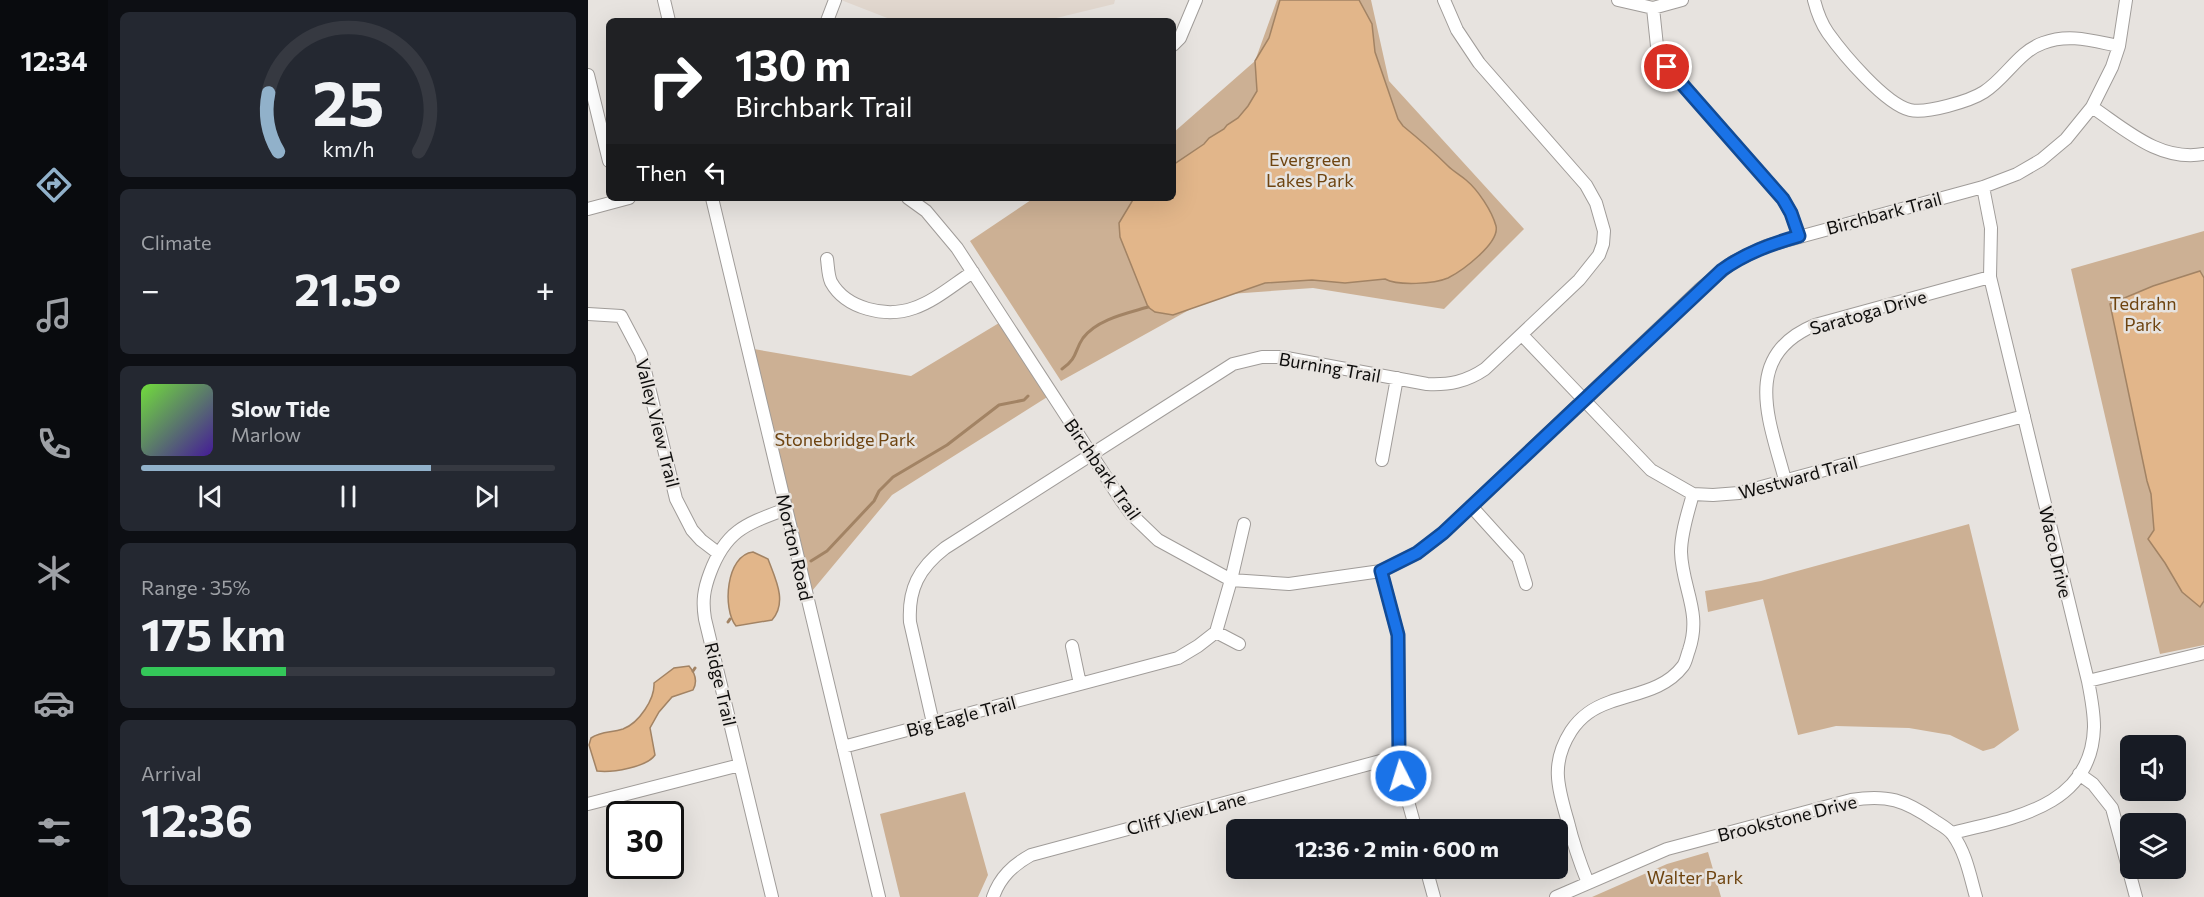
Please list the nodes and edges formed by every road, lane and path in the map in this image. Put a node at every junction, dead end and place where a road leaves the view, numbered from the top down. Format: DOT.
graph roads {
  1 [pos="664,0"];
  2 [pos="835,0"];
  3 [pos="1196,0"];
  4 [pos="1444,0"];
  5 [pos="1618,0"];
  6 [pos="1682,0"];
  7 [pos="1814,0"];
  8 [pos="2126,0"];
  9 [pos="1653,8"];
  10 [pos="668,18"];
  11 [pos="828,18"];
  12 [pos="1176,42"];
  13 [pos="2119,46"];
  14 [pos="588,75"];
  15 [pos="2092,107"];
  16 [pos="606,149"];
  17 [pos="2204,154"];
  18 [pos="1983,187"];
  19 [pos="616,201"];
  20 [pos="713,201"];
  21 [pos="916,201"];
  22 [pos="588,209"];
  23 [pos="1799,236"];
  24 [pos="826,259"];
  25 [pos="973,272"];
  26 [pos="1990,277"];
  27 [pos="588,314"];
  28 [pos="1522,334"];
  29 [pos="1398,378"];
  30 [pos="1584,399"];
  31 [pos="2024,416"];
  32 [pos="1091,454"];
  33 [pos="1382,460"];
  34 [pos="1785,480"];
  35 [pos="1693,494"];
  36 [pos="1471,506"];
  37 [pos="786,509"];
  38 [pos="1244,524"];
  39 [pos="718,553"];
  40 [pos="1381,571"];
  41 [pos="1231,580"];
  42 [pos="1526,584"];
  43 [pos="1216,632"];
  44 [pos="1239,644"];
  45 [pos="1072,646"];
  46 [pos="2204,653"];
  47 [pos="2088,681"];
  48 [pos="1080,684"];
  49 [pos="933,723"];
  50 [pos="843,747"];
  51 [pos="1399,756"];
  52 [pos="740,765"];
  53 [pos="2079,774"];
  54 [pos="588,804"];
  55 [pos="1413,819"];
  56 [pos="1952,834"];
  57 [pos="1429,879"];
  58 [pos="1588,883"];
  59 [pos="772,897"];
  60 [pos="879,897"];
  61 [pos="993,897"];
  62 [pos="1434,897"];
  63 [pos="1556,897"];
  64 [pos="1976,897"];
  65 [pos="2136,897"];
  1 -- 10 [label="street"];
  2 -- 11 [label="street"];
  3 -- 12 [label="street"];
  4 -- 28 [label="street, Burning Trail"];
  5 -- 9 [label="street"];
  6 -- 9 [label="street"];
  7 -- 13 [label="street"];
  8 -- 13 [label="street, Birchbark Trail"];
  9 -- 23 [label="street"];
  13 -- 15 [label="street, Birchbark Trail"];
  14 -- 16 [label="street"];
  15 -- 17 [label="street"];
  15 -- 18 [label="street, Birchbark Trail"];
  18 -- 23 [label="street, Birchbark Trail"];
  18 -- 26 [label="street, Waco Drive"];
  19 -- 22 [label="street"];
  20 -- 37 [label="street, Morton Road"];
  21 -- 25 [label="street, Birchbark Trail"];
  23 -- 30 [label="street, Birchbark Trail"];
  24 -- 25 [label="street"];
  25 -- 32 [label="street, Birchbark Trail"];
  26 -- 31 [label="street, Waco Drive"];
  26 -- 34 [label="street, Saratoga Drive"];
  27 -- 39 [label="street, Valley View Trail"];
  28 -- 29 [label="street, Burning Trail"];
  28 -- 30 [label="street, Westward Trail"];
  29 -- 32 [label="street, Burning Trail"];
  29 -- 33 [label="street"];
  30 -- 35 [label="street, Westward Trail"];
  30 -- 36 [label="street, Birchbark Trail"];
  31 -- 34 [label="street, Westward Trail"];
  31 -- 47 [label="street, Waco Drive"];
  32 -- 41 [label="street, Birchbark Trail"];
  32 -- 49 [label="street, Burning Trail"];
  34 -- 35 [label="street, Westward Trail"];
  35 -- 58 [label="street"];
  36 -- 40 [label="street, Birchbark Trail"];
  36 -- 42 [label="street"];
  37 -- 39 [label="street, Ridge Trail"];
  37 -- 50 [label="street, Morton Road"];
  38 -- 41 [label="street"];
  39 -- 52 [label="street, Ridge Trail"];
  40 -- 41 [label="street, Birchbark Trail"];
  40 -- 51 [label="street"];
  41 -- 43 [label="street"];
  43 -- 44 [label="street"];
  43 -- 48 [label="street, Big Eagle Trail"];
  45 -- 48 [label="street"];
  46 -- 47 [label="street"];
  47 -- 53 [label="street, Waco Drive"];
  48 -- 49 [label="street, Big Eagle Trail"];
  49 -- 50 [label="street, Big Eagle Trail"];
  50 -- 60 [label="street, Morton Road"];
  51 -- 55 [label="street"];
  51 -- 61 [label="street, Cliff View Lane"];
  52 -- 54 [label="street"];
  52 -- 59 [label="street, Ridge Trail"];
  53 -- 56 [label="street, Waco Drive"];
  53 -- 65 [label="street"];
  56 -- 58 [label="street, Brookstone Drive"];
  56 -- 64 [label="street, Brookstone Drive"];
  57 -- 62 [label="street"];
  58 -- 63 [label="street, Brookstone Drive"];
}
